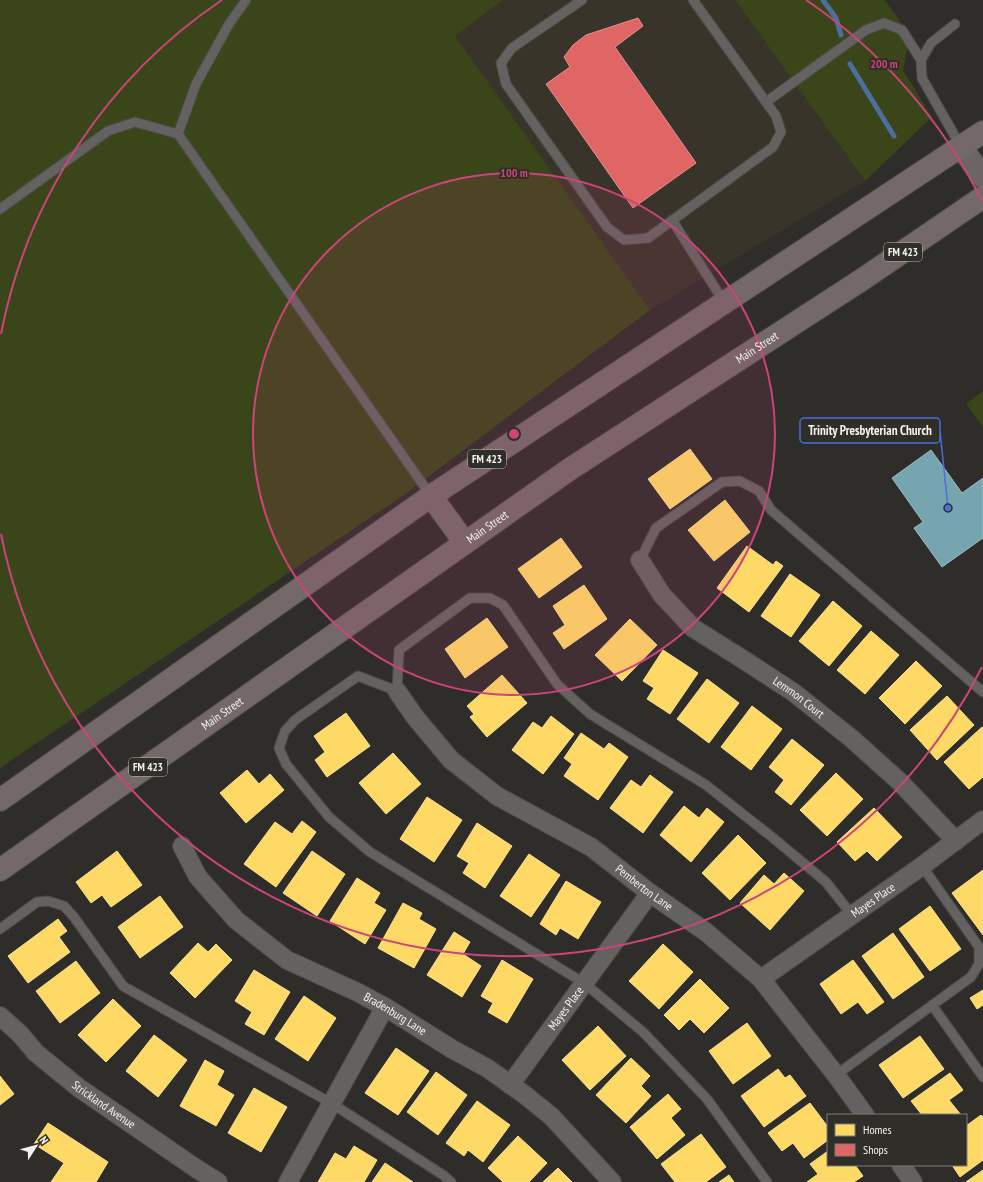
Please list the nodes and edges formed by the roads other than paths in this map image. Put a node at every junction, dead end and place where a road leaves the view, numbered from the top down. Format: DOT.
graph roads {
  1 [pos="246,0"];
  2 [pos="582,0"];
  3 [pos="693,0"];
  4 [pos="955,24"];
  5 [pos="921,60"];
  6 [pos="766,102"];
  7 [pos="983,132"];
  8 [pos="178,134"];
  9 [pos="961,147"];
  10 [pos="983,177"];
  11 [pos="983,197"];
  12 [pos="0,209"];
  13 [pos="672,220"];
  14 [pos="724,302"];
  15 [pos="431,496"];
  16 [pos="466,543"];
  17 [pos="640,560"];
  18 [pos="397,691"];
  19 [pos="983,692"];
  20 [pos="0,800"];
  21 [pos="983,820"];
  22 [pos="956,841"];
  23 [pos="182,846"];
  24 [pos="922,866"];
  25 [pos="0,870"];
  26 [pos="650,893"];
  27 [pos="852,915"];
  28 [pos="0,929"];
  29 [pos="761,979"];
  30 [pos="584,983"];
  31 [pos="932,1005"];
  32 [pos="385,1006"];
  33 [pos="0,1016"];
  34 [pos="836,1075"];
  35 [pos="983,1077"];
  36 [pos="510,1084"];
  37 [pos="331,1103"];
  38 [pos="864,1114"];
  39 [pos="902,1166"];
  40 [pos="218,1182"];
  41 [pos="288,1182"];
  42 [pos="451,1182"];
  43 [pos="612,1182"];
  44 [pos="767,1182"];
  45 [pos="913,1182"];
  1 -- 8 [label="lane"];
  2 -- 13 [label="lane"];
  3 -- 6 [label="lane"];
  4 -- 5 [label="lane"];
  5 -- 6 [label="lane"];
  5 -- 9 [label="lane"];
  6 -- 13 [label="lane"];
  7 -- 9 [label="main road, FM 423"];
  8 -- 12 [label="lane"];
  8 -- 15 [label="lane"];
  9 -- 10 [label="street"];
  9 -- 14 [label="main road, FM 423"];
  11 -- 16 [label="main road, Main Street / FM 423"];
  13 -- 14 [label="lane"];
  14 -- 15 [label="main road, FM 423"];
  15 -- 16 [label="main road"];
  15 -- 20 [label="main road, FM 423"];
  16 -- 25 [label="main road, Main Street / FM 423"];
  17 -- 19 [label="lane"];
  17 -- 22 [label="street, Lemmon Court"];
  18 -- 26 [label="street, Pemberton Lane"];
  18 -- 27 [label="lane"];
  18 -- 30 [label="lane"];
  21 -- 22 [label="street, Mayes Place"];
  22 -- 24 [label="street, Mayes Place"];
  23 -- 32 [label="street, Bradenburg Lane"];
  24 -- 27 [label="street, Mayes Place"];
  24 -- 31 [label="lane"];
  26 -- 29 [label="street, Pemberton Lane"];
  26 -- 30 [label="street, Mayes Place"];
  27 -- 29 [label="street, Mayes Place"];
  28 -- 37 [label="lane"];
  29 -- 34 [label="street, Pemberton Lane"];
  30 -- 36 [label="street, Mayes Place"];
  30 -- 44 [label="lane"];
  31 -- 34 [label="lane"];
  31 -- 35 [label="lane"];
  32 -- 36 [label="street, Bradenburg Lane"];
  32 -- 37 [label="street"];
  33 -- 40 [label="street, Strickland Avenue"];
  34 -- 38 [label="street, Pemberton Lane"];
  36 -- 43 [label="street, Bradenburg Lane"];
  37 -- 41 [label="street"];
  37 -- 42 [label="lane"];
  39 -- 45 [label="street"];
}
